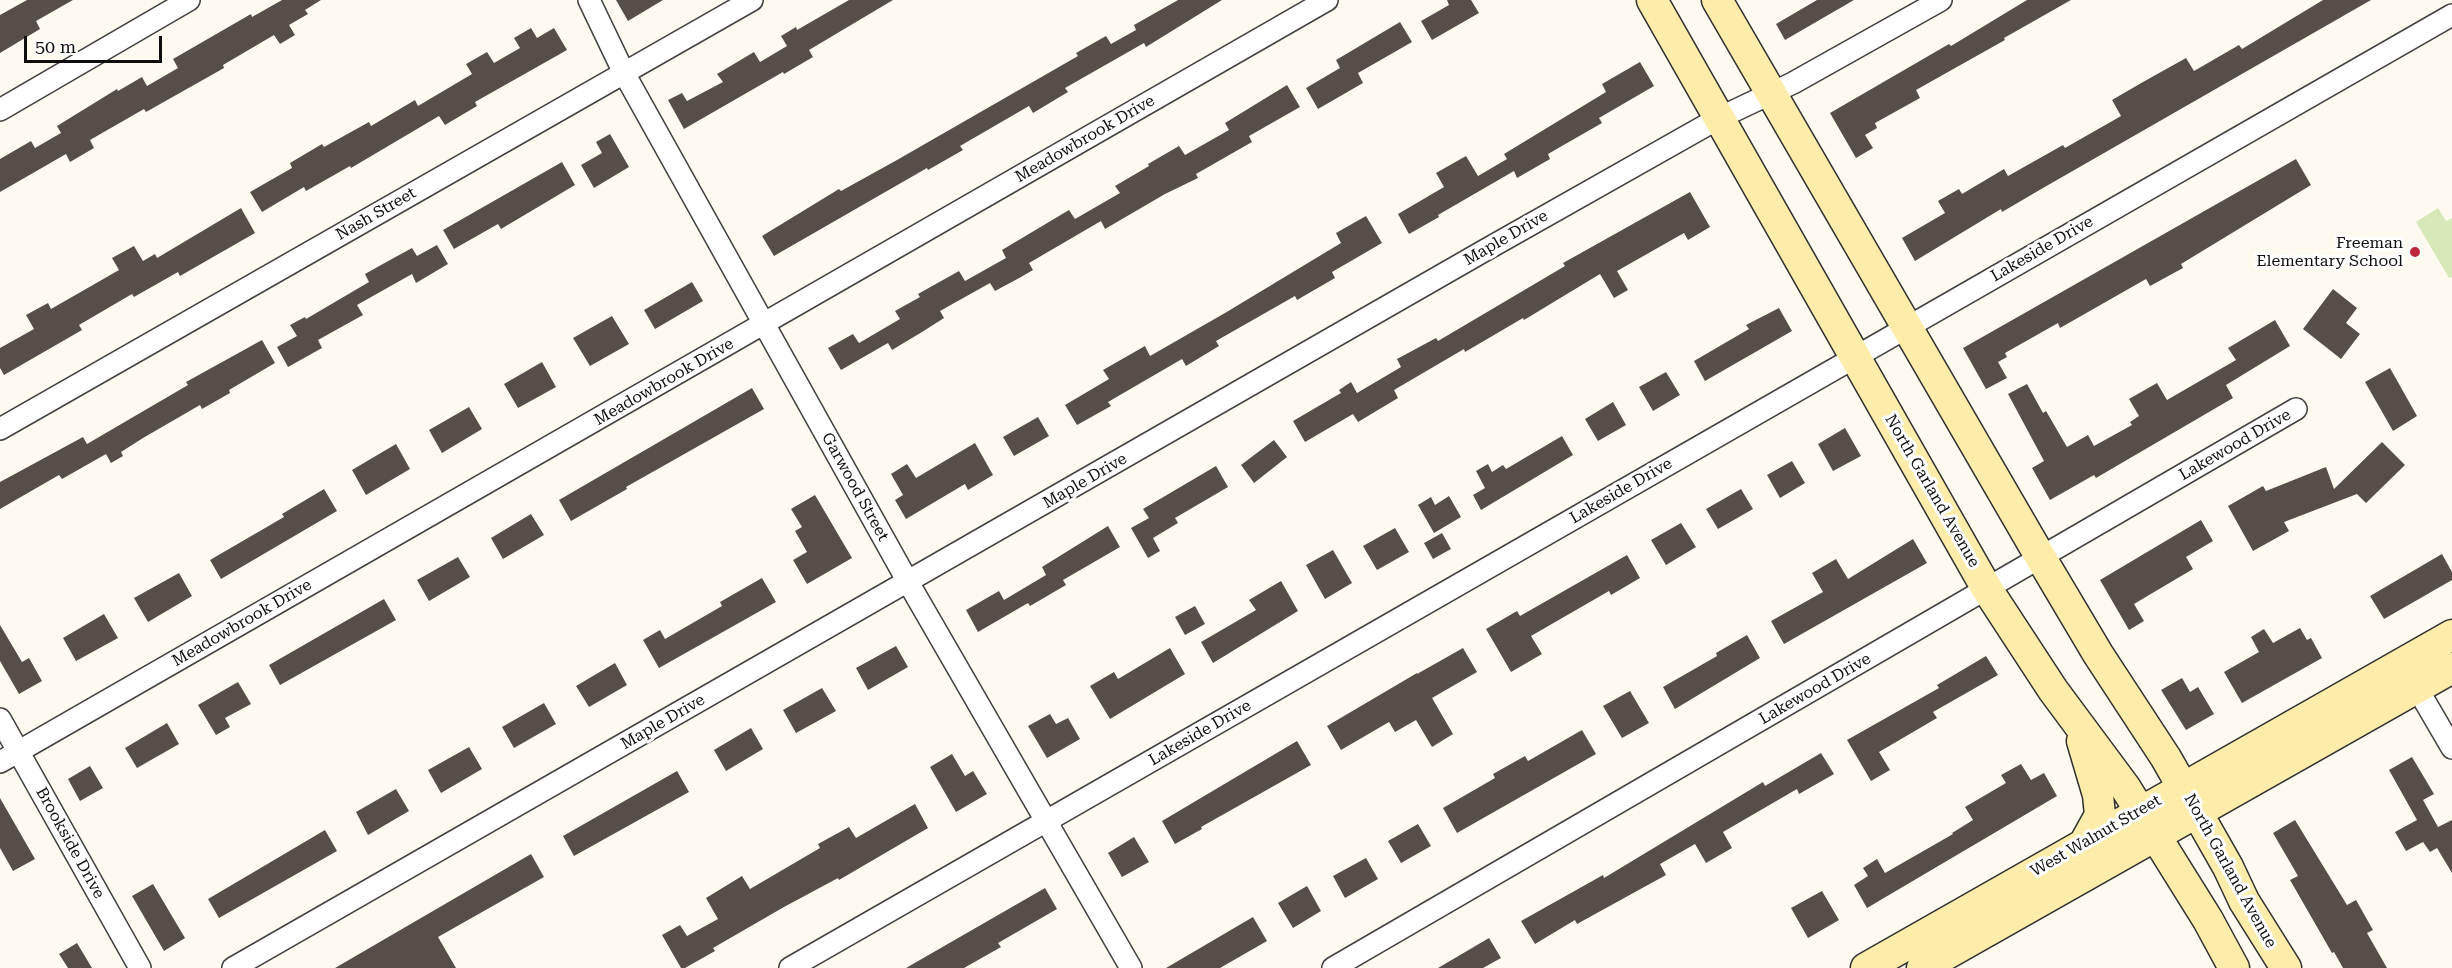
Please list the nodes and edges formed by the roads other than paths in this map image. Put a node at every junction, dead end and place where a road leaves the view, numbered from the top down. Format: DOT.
graph roads {
  1 [pos="189,0"];
  2 [pos="589,0"];
  3 [pos="752,0"];
  4 [pos="1327,0"];
  5 [pos="1652,0"];
  6 [pos="1717,0"];
  7 [pos="1941,0"];
  8 [pos="2452,15"];
  9 [pos="624,73"];
  10 [pos="1772,94"];
  11 [pos="0,110"];
  12 [pos="1719,118"];
  13 [pos="765,324"];
  14 [pos="1907,326"];
  15 [pos="1855,357"];
  16 [pos="2296,409"];
  17 [pos="0,429"];
  18 [pos="2041,558"];
  19 [pos="908,582"];
  20 [pos="1987,589"];
  21 [pos="2452,635"];
  22 [pos="2452,668"];
  23 [pos="2410,675"];
  24 [pos="0,719"];
  25 [pos="2076,721"];
  26 [pos="2452,748"];
  27 [pos="19,751"];
  28 [pos="0,762"];
  29 [pos="2190,799"];
  30 [pos="1046,822"];
  31 [pos="2148,823"];
  32 [pos="2084,843"];
  33 [pos="140,968"];
  34 [pos="233,968"];
  35 [pos="790,968"];
  36 [pos="1131,968"];
  37 [pos="1333,968"];
  38 [pos="1866,968"];
  39 [pos="1922,968"];
  40 [pos="2234,968"];
  41 [pos="2286,968"];
  1 -- 11 [label="street"];
  2 -- 9 [label="street, Garwood Street"];
  3 -- 9 [label="street, Nash Street"];
  4 -- 13 [label="street, Meadowbrook Drive"];
  5 -- 12 [label="main road, North Garland Avenue"];
  6 -- 10 [label="main road, North Garland Avenue"];
  7 -- 10 [label="street, Maple Drive"];
  8 -- 14 [label="street, Lakeside Drive"];
  9 -- 13 [label="street, Garwood Street"];
  9 -- 17 [label="street, Nash Street"];
  10 -- 12 [label="street, Maple Drive"];
  10 -- 14 [label="main road, North Garland Avenue"];
  12 -- 15 [label="main road, North Garland Avenue"];
  12 -- 19 [label="street, Maple Drive"];
  13 -- 19 [label="street, Garwood Street"];
  13 -- 27 [label="street, Meadowbrook Drive"];
  14 -- 15 [label="street, Lakeside Drive"];
  14 -- 18 [label="main road, North Garland Avenue"];
  15 -- 20 [label="main road, North Garland Avenue"];
  15 -- 30 [label="street, Lakeside Drive"];
  16 -- 18 [label="street, Lakewood Drive"];
  18 -- 20 [label="street, Lakewood Drive"];
  18 -- 29 [label="main road, North Garland Avenue"];
  19 -- 30 [label="street, Garwood Street"];
  19 -- 34 [label="street, Maple Drive"];
  20 -- 25 [label="main road, North Garland Avenue"];
  20 -- 37 [label="street, Lakewood Drive"];
  21 -- 23 [label="main road, West Walnut Street"];
  22 -- 23 [label="main road, West Walnut Street"];
  23 -- 26 [label="street"];
  23 -- 29 [label="main road, West Walnut Street"];
  24 -- 27 [label="street, Brookside Drive"];
  25 -- 31 [label="main road, North Garland Avenue"];
  25 -- 32 [label="main road"];
  27 -- 28 [label="street, Meadowbrook Drive"];
  27 -- 33 [label="street, Brookside Drive"];
  29 -- 31 [label="main road, West Walnut Street"];
  29 -- 41 [label="main road, North Garland Avenue"];
  30 -- 35 [label="street, Lakeside Drive"];
  30 -- 36 [label="street, Garwood Street"];
  31 -- 32 [label="main road, West Walnut Street"];
  31 -- 39 [label="main road, West Walnut Street"];
  31 -- 40 [label="main road, North Garland Avenue"];
  32 -- 38 [label="main road, West Walnut Street"];
}
